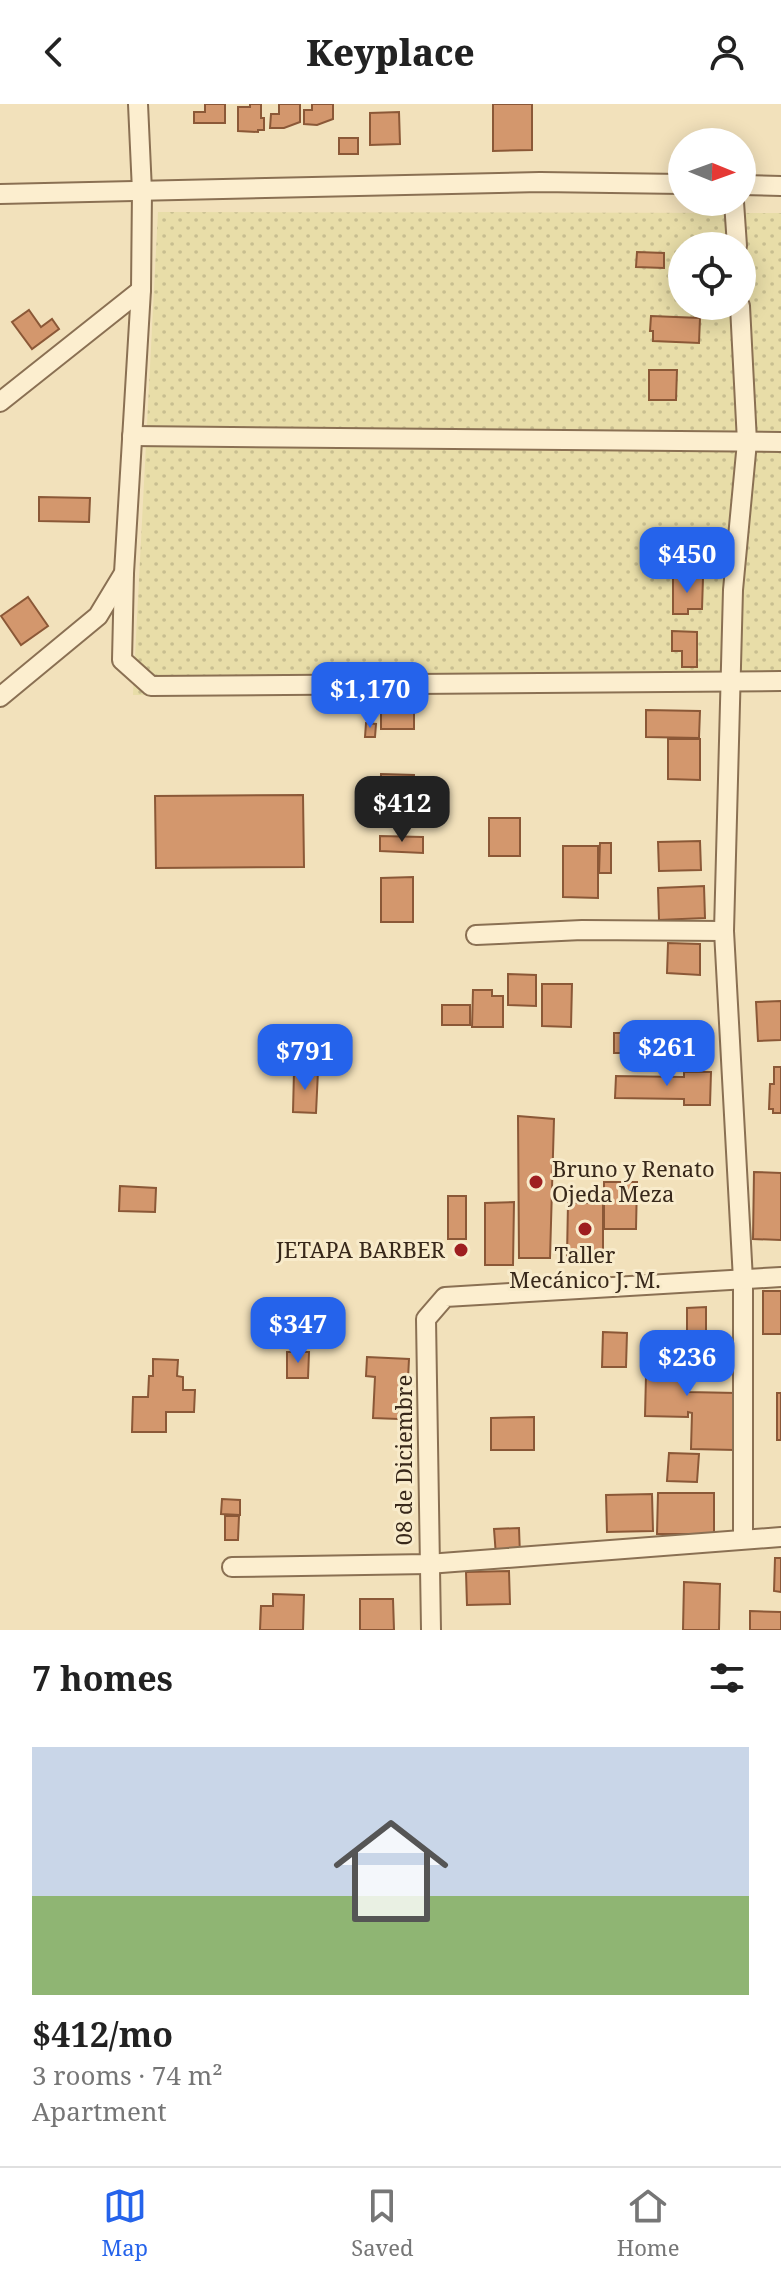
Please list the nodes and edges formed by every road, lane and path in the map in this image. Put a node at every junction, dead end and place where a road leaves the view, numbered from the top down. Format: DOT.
graph roads {
  1 [pos="138,104"];
  2 [pos="668,184"];
  3 [pos="756,185"];
  4 [pos="781,186"];
  5 [pos="142,191"];
  6 [pos="0,194"];
  7 [pos="141,290"];
  8 [pos="741,320"];
  9 [pos="0,402"];
  10 [pos="132,436"];
  11 [pos="747,442"];
  12 [pos="781,442"];
  13 [pos="124,573"];
  14 [pos="781,681"];
  15 [pos="729,682"];
  16 [pos="0,697"];
  17 [pos="724,931"];
  18 [pos="476,935"];
  19 [pos="781,1277"];
  20 [pos="743,1280"];
  21 [pos="781,1537"];
  22 [pos="743,1539"];
  23 [pos="428,1564"];
  24 [pos="232,1567"];
  25 [pos="431,1630"];
  1 -- 5 [label="street"];
  2 -- 5 [label="street"];
  3 -- 4 [label="street"];
  5 -- 6 [label="street"];
  5 -- 7 [label="street"];
  7 -- 9 [label="street"];
  7 -- 10 [label="street"];
  8 -- 11 [label="street"];
  10 -- 11 [label="street"];
  10 -- 13 [label="street"];
  11 -- 12 [label="street"];
  11 -- 15 [label="street"];
  13 -- 15 [label="street"];
  13 -- 16 [label="street"];
  14 -- 15 [label="street"];
  15 -- 17 [label="street"];
  17 -- 18 [label="street"];
  17 -- 20 [label="street"];
  19 -- 20 [label="street"];
  20 -- 22 [label="street"];
  20 -- 23 [label="street, 08 de Diciembre"];
  21 -- 22 [label="street"];
  22 -- 23 [label="street"];
  23 -- 24 [label="street"];
  23 -- 25 [label="street, 08 de Diciembre"];
}
